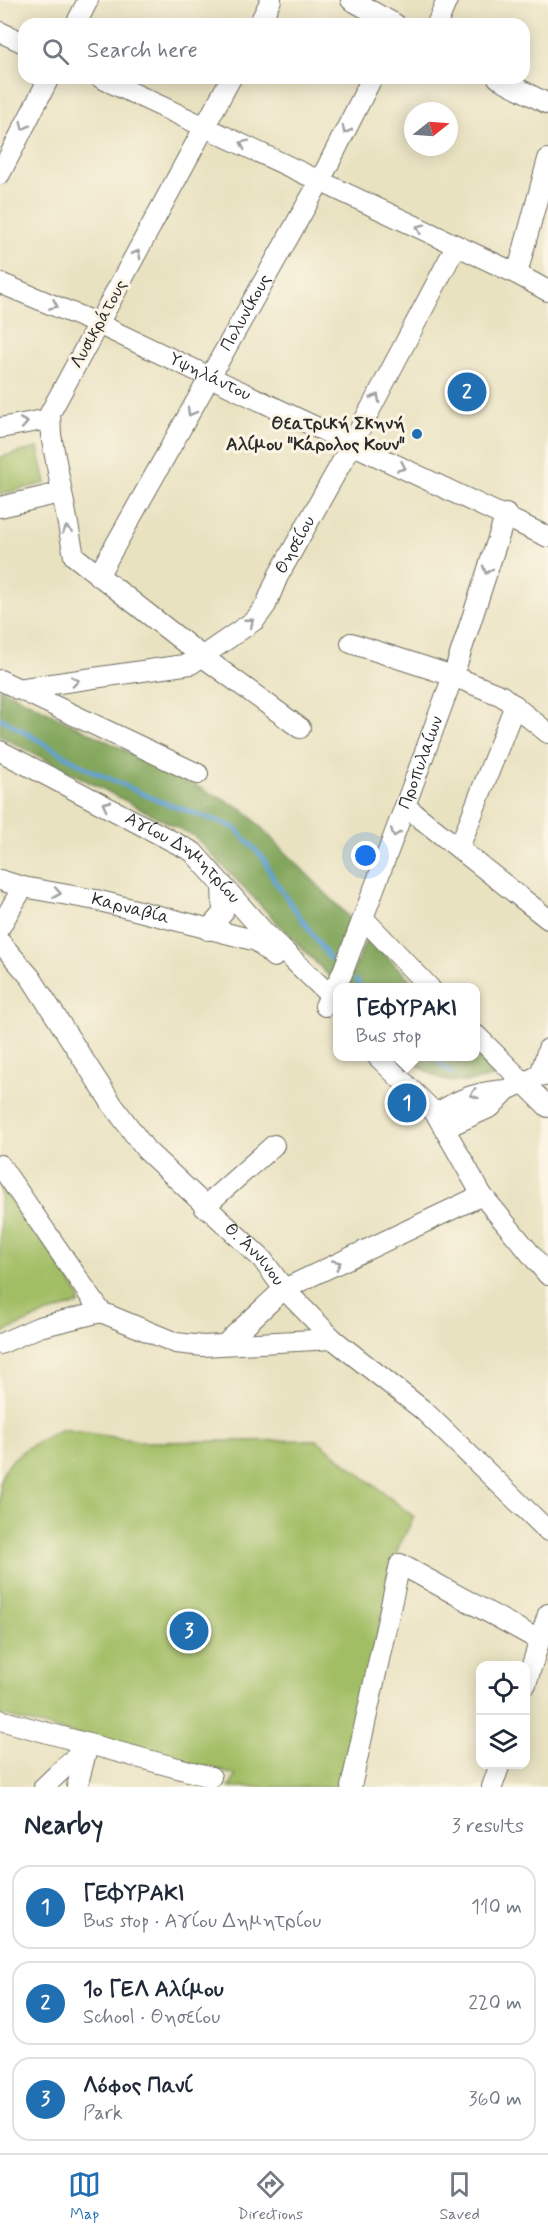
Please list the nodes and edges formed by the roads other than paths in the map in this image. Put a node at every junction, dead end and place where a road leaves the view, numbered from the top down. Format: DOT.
graph roads {
  1 [pos="88,0"];
  2 [pos="271,0"];
  3 [pos="351,0"];
  4 [pos="447,0"];
  5 [pos="79,18"];
  6 [pos="262,18"];
  7 [pos="384,18"];
  8 [pos="440,18"];
  9 [pos="0,32"];
  10 [pos="18,40"];
  11 [pos="46,84"];
  12 [pos="114,84"];
  13 [pos="228,84"];
  14 [pos="369,84"];
  15 [pos="510,84"];
  16 [pos="548,104"];
  17 [pos="206,126"];
  18 [pos="548,159"];
  19 [pos="0,174"];
  20 [pos="320,181"];
  21 [pos="456,246"];
  22 [pos="517,274"];
  23 [pos="0,282"];
  24 [pos="548,291"];
  25 [pos="98,324"];
  26 [pos="210,379"];
  27 [pos="49,419"];
  28 [pos="0,428"];
  29 [pos="352,444"];
  30 [pos="60,493"];
  31 [pos="0,507"];
  32 [pos="506,514"];
  33 [pos="548,537"];
  34 [pos="98,576"];
  35 [pos="351,643"];
  36 [pos="204,657"];
  37 [pos="453,676"];
  38 [pos="9,684"];
  39 [pos="515,705"];
  40 [pos="300,728"];
  41 [pos="548,734"];
  42 [pos="0,752"];
  43 [pos="198,774"];
  44 [pos="405,807"];
  45 [pos="459,848"];
  46 [pos="0,880"];
  47 [pos="222,884"];
  48 [pos="23,887"];
  49 [pos="548,920"];
  50 [pos="362,924"];
  51 [pos="0,927"];
  52 [pos="208,930"];
  53 [pos="0,942"];
  54 [pos="339,983"];
  55 [pos="426,983"];
  56 [pos="333,1006"];
  57 [pos="480,1038"];
  58 [pos="548,1049"];
  59 [pos="382,1061"];
  60 [pos="396,1061"];
  61 [pos="530,1081"];
  62 [pos="548,1107"];
  63 [pos="445,1118"];
  64 [pos="274,1145"];
  65 [pos="0,1165"];
  66 [pos="482,1195"];
  67 [pos="204,1207"];
  68 [pos="548,1257"];
  69 [pos="548,1275"];
  70 [pos="284,1289"];
  71 [pos="101,1312"];
  72 [pos="333,1339"];
  73 [pos="226,1343"];
  74 [pos="0,1344"];
  75 [pos="548,1531"];
  76 [pos="548,1614"];
  77 [pos="539,1640"];
  78 [pos="530,1668"];
  79 [pos="0,1720"];
  80 [pos="88,1745"];
  81 [pos="498,1769"];
  82 [pos="212,1777"];
  83 [pos="351,1786"];
  84 [pos="44,1787"];
  85 [pos="77,1787"];
  86 [pos="492,1787"];
  1 -- 5 [label="street"];
  2 -- 6 [label="street"];
  3 -- 7 [label="street"];
  4 -- 8 [label="street"];
  9 -- 10 [label="street"];
  11 -- 19 [label="street, one-way"];
  12 -- 17 [label="street"];
  13 -- 17 [label="street, Λυσικράτους"];
  14 -- 20 [label="street, Πολυνίκους, one-way"];
  15 -- 16 [label="street"];
  20 -- 17 [label="street, one-way"];
  25 -- 17 [label="street, Λυσικράτους, one-way"];
  18 -- 22 [label="street"];
  21 -- 20 [label="street, one-way"];
  20 -- 26 [label="street, Πολυνίκους"];
  21 -- 22 [label="street"];
  29 -- 21 [label="street, Θησείου, one-way"];
  22 -- 24 [label="street"];
  23 -- 25 [label="street, Υψηλάντου, one-way"];
  25 -- 26 [label="street, Υψηλάντου"];
  25 -- 27 [label="street, Λυσικράτους"];
  26 -- 29 [label="street, Υψηλάντου"];
  26 -- 34 [label="street, Πολυνίκους, one-way"];
  28 -- 27 [label="street, one-way"];
  27 -- 30 [label="street"];
  29 -- 32 [label="street, Υψηλάντου, one-way"];
  36 -- 29 [label="street, Θησείου, one-way"];
  30 -- 31 [label="street"];
  34 -- 30 [label="street, one-way"];
  32 -- 33 [label="street, Υψηλάντου"];
  32 -- 37 [label="street, Προπυλαίων, one-way"];
  34 -- 36 [label="street"];
  35 -- 37 [label="street"];
  38 -- 36 [label="street, Θησείου, one-way"];
  36 -- 40 [label="street"];
  37 -- 39 [label="street"];
  37 -- 44 [label="street, Προπυλαίων"];
  38 -- 43 [label="street"];
  39 -- 41 [label="street"];
  39 -- 45 [label="street"];
  47 -- 42 [label="street, Αγίου Δημητρίου, one-way"];
  44 -- 45 [label="street"];
  44 -- 50 [label="street, Προπυλαίων, one-way"];
  45 -- 49 [label="street"];
  46 -- 48 [label="street, Καρναβία"];
  47 -- 52 [label="street"];
  47 -- 56 [label="street, Αγίου Δημητρίου"];
  48 -- 51 [label="street"];
  48 -- 52 [label="street, Καρναβία, one-way"];
  50 -- 54 [label="street, Προπυλαίων"];
  50 -- 55 [label="street"];
  52 -- 56 [label="street, Αγίου Δημητρίου"];
  53 -- 67 [label="street, Θ. Άννινου"];
  57 -- 61 [label="street"];
  58 -- 61 [label="street"];
  59 -- 63 [label="street"];
  60 -- 63 [label="street"];
  61 -- 62 [label="street"];
  61 -- 63 [label="street"];
  63 -- 66 [label="street"];
  63 -- 68 [label="street"];
  64 -- 67 [label="street"];
  65 -- 71 [label="street"];
  66 -- 69 [label="street"];
  70 -- 66 [label="street, one-way"];
  67 -- 70 [label="street, Θ. Άννινου"];
  70 -- 72 [label="street, Θ. Άννινου"];
  70 -- 73 [label="street"];
  71 -- 73 [label="street"];
  71 -- 74 [label="street"];
  72 -- 73 [label="street"];
  72 -- 75 [label="street, Θ. Άννινου"];
  76 -- 77 [label="street"];
  77 -- 78 [label="street"];
  77 -- 83 [label="street"];
  79 -- 80 [label="street"];
  80 -- 82 [label="street"];
  80 -- 84 [label="street"];
  80 -- 85 [label="street"];
  81 -- 86 [label="street"];
}
